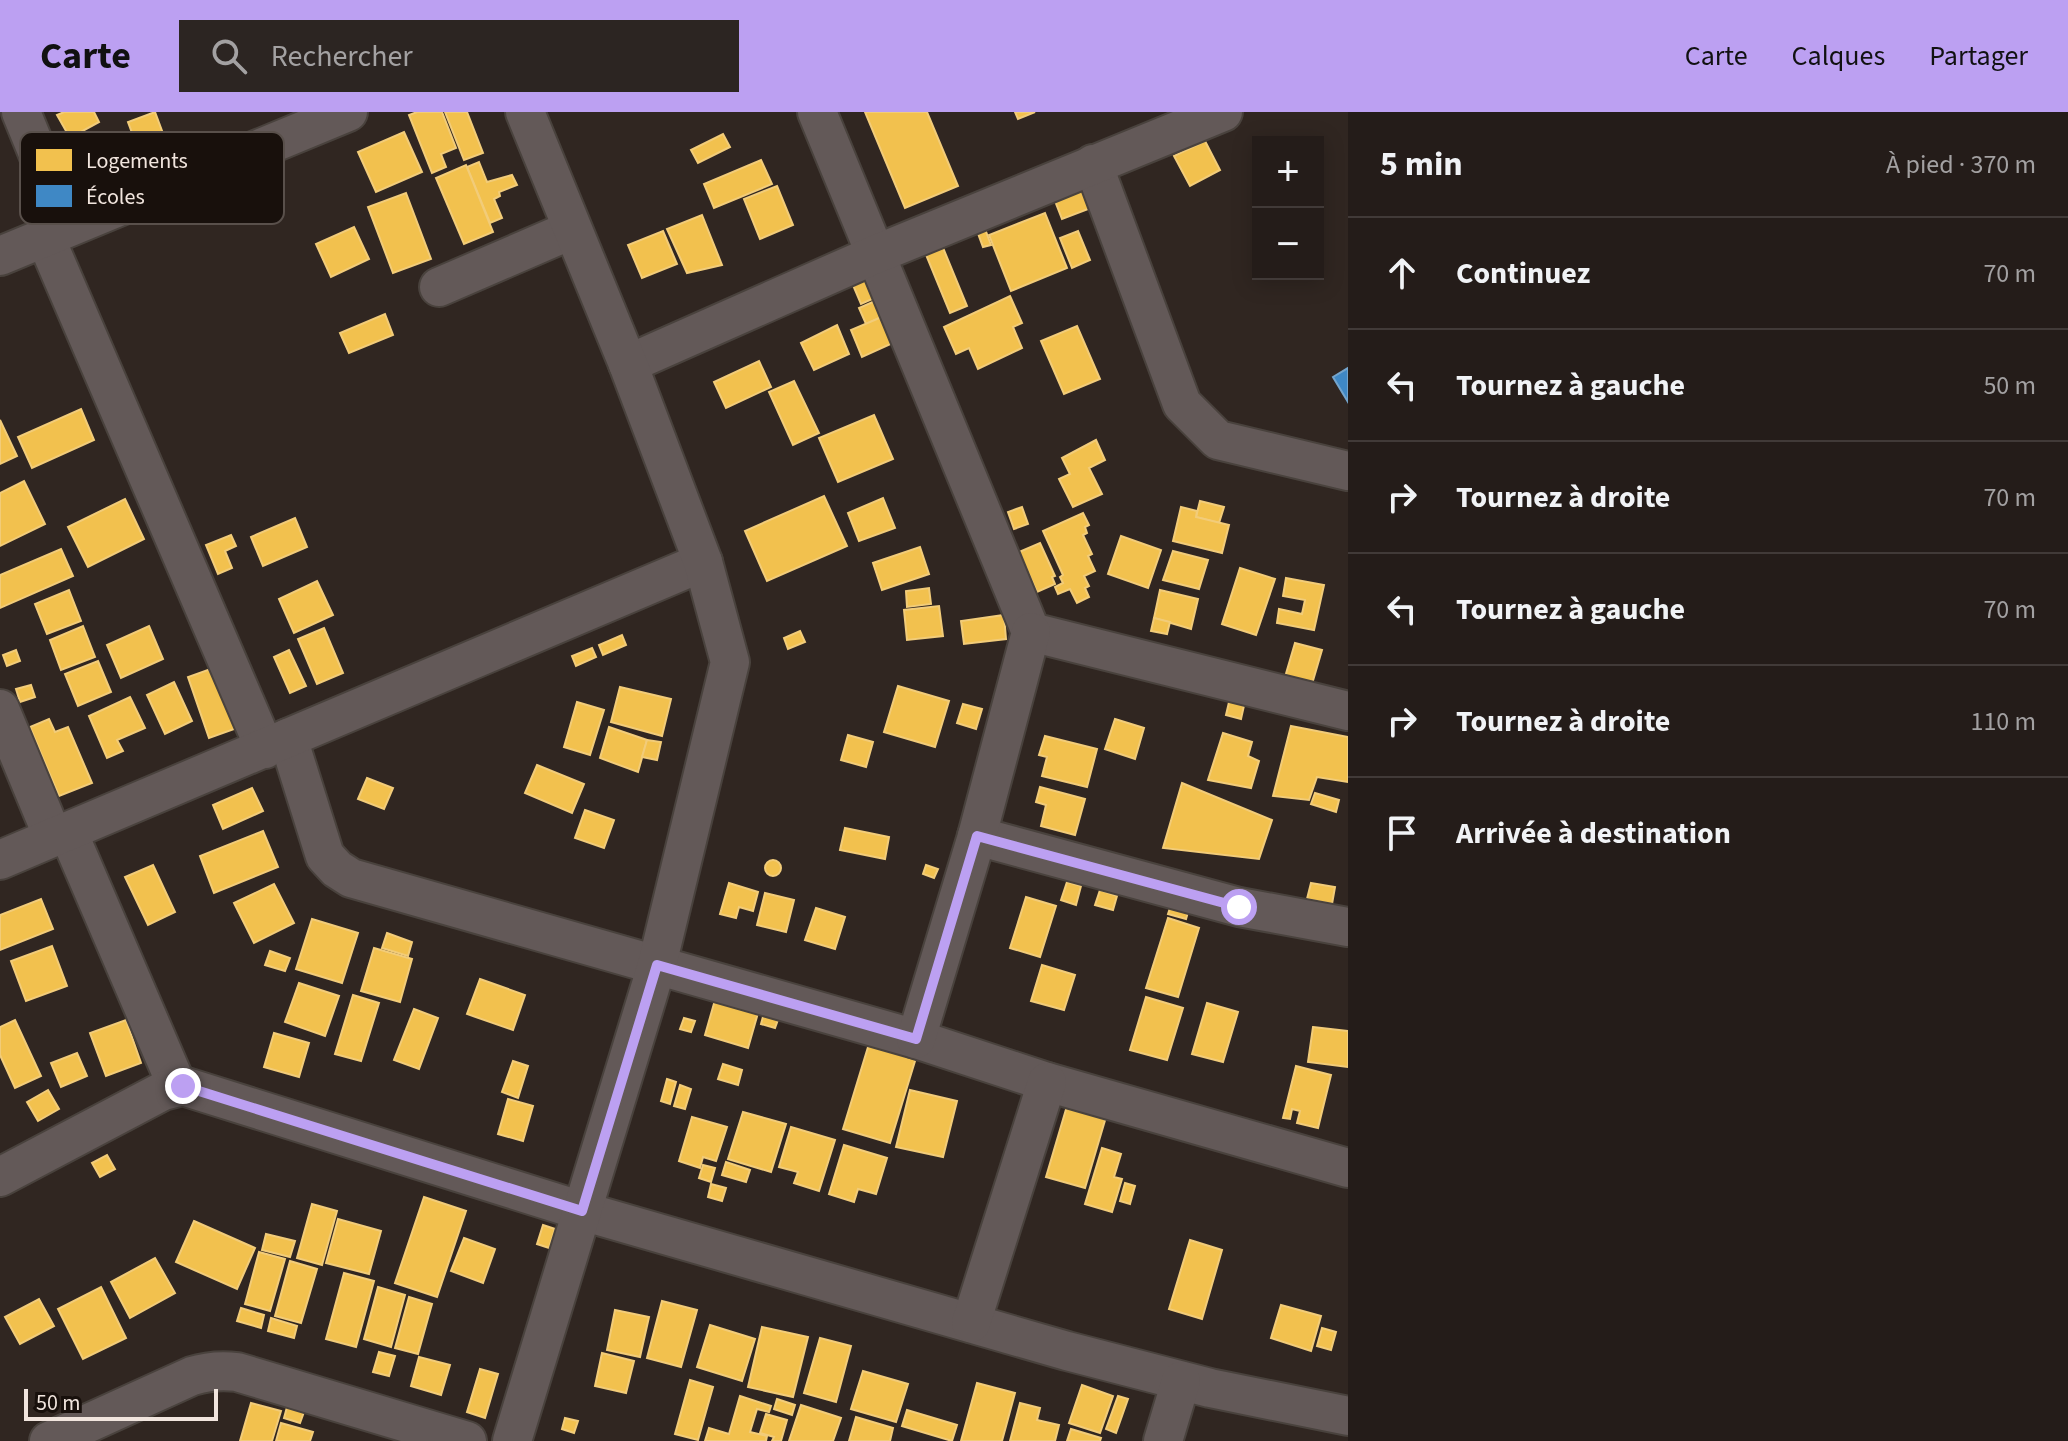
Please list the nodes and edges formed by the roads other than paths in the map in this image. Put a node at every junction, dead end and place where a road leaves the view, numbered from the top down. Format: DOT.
graph roads {
  1 [pos="21,112"];
  2 [pos="348,112"];
  3 [pos="525,112"];
  4 [pos="817,112"];
  5 [pos="1223,112"];
  6 [pos="279,125"];
  7 [pos="27,132"];
  8 [pos="1093,164"];
  9 [pos="55,224"];
  10 [pos="74,224"];
  11 [pos="571,230"];
  12 [pos="57,232"];
  13 [pos="874,255"];
  14 [pos="0,256"];
  15 [pos="439,287"];
  16 [pos="628,364"];
  17 [pos="1348,471"];
  18 [pos="703,562"];
  19 [pos="1031,632"];
  20 [pos="0,709"];
  21 [pos="1348,711"];
  22 [pos="277,743"];
  23 [pos="61,834"];
  24 [pos="977,836"];
  25 [pos="0,860"];
  26 [pos="1348,927"];
  27 [pos="657,965"];
  28 [pos="916,1039"];
  29 [pos="1047,1082"];
  30 [pos="177,1086"];
  31 [pos="1348,1168"];
  32 [pos="0,1177"];
  33 [pos="582,1211"];
  34 [pos="971,1323"];
  35 [pos="1181,1381"];
  36 [pos="1348,1416"];
  37 [pos="49,1441"];
  38 [pos="467,1441"];
  39 [pos="512,1441"];
  40 [pos="1163,1441"];
  1 -- 7 [label="street"];
  2 -- 6 [label="street"];
  3 -- 11 [label="street"];
  4 -- 13 [label="street"];
  5 -- 8 [label="street"];
  8 -- 13 [label="street"];
  8 -- 17 [label="street"];
  9 -- 12 [label="street"];
  10 -- 12 [label="street"];
  11 -- 15 [label="street"];
  11 -- 16 [label="street"];
  12 -- 14 [label="street"];
  12 -- 22 [label="street"];
  13 -- 16 [label="street"];
  13 -- 19 [label="street"];
  16 -- 18 [label="street"];
  18 -- 22 [label="street"];
  18 -- 27 [label="street"];
  19 -- 21 [label="street"];
  19 -- 24 [label="street"];
  20 -- 23 [label="street"];
  22 -- 23 [label="street"];
  22 -- 27 [label="street"];
  23 -- 25 [label="street"];
  23 -- 30 [label="street"];
  24 -- 26 [label="street"];
  24 -- 28 [label="street"];
  27 -- 28 [label="street"];
  27 -- 33 [label="street"];
  28 -- 29 [label="street"];
  29 -- 31 [label="street"];
  29 -- 34 [label="street"];
  30 -- 32 [label="street"];
  30 -- 33 [label="street"];
  33 -- 34 [label="street"];
  33 -- 39 [label="street"];
  34 -- 35 [label="street"];
  35 -- 36 [label="street"];
  35 -- 40 [label="street"];
  37 -- 38 [label="street"];
}
